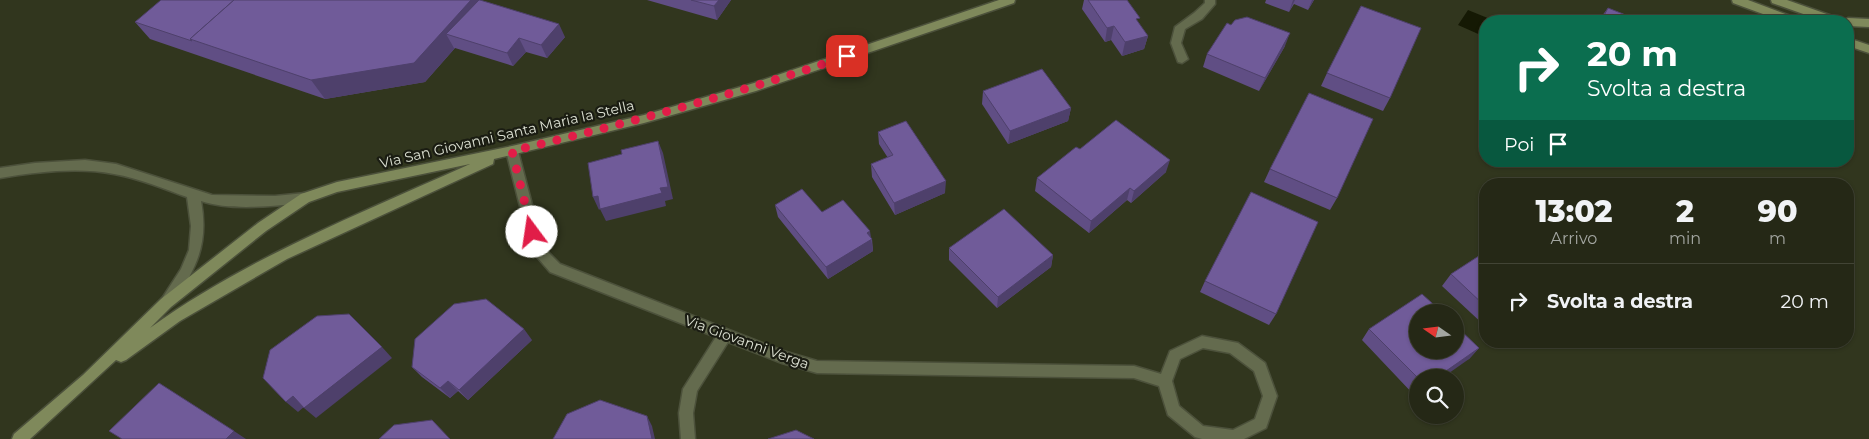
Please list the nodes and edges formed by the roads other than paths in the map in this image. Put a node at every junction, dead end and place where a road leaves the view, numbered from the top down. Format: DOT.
graph roads {
  1 [pos="1010,0"];
  2 [pos="1210,0"];
  3 [pos="1737,0"];
  4 [pos="1776,0"];
  5 [pos="1776,15"];
  6 [pos="1817,15"];
  7 [pos="1854,22"];
  8 [pos="1869,23"];
  9 [pos="1854,44"];
  10 [pos="1869,49"];
  11 [pos="1182,59"];
  12 [pos="512,151"];
  13 [pos="0,174"];
  14 [pos="193,194"];
  15 [pos="305,198"];
  16 [pos="166,303"];
  17 [pos="725,335"];
  18 [pos="88,379"];
  19 [pos="1165,381"];
  20 [pos="19,439"];
  21 [pos="688,439"];
  1 -- 12 [label="street, Via San Giovanni Santa Maria la Stella"];
  2 -- 11 [label="street"];
  3 -- 5 [label="street"];
  4 -- 6 [label="street"];
  7 -- 8 [label="street"];
  9 -- 10 [label="street"];
  12 -- 15 [label="street, Via San Giovanni Santa Maria la Stella"];
  12 -- 17 [label="street, Via Giovanni Verga"];
  12 -- 18 [label="street"];
  13 -- 14 [label="street, Via San Giovanni Santa Maria la Stella"];
  14 -- 15 [label="street, Via San Giovanni Santa Maria la Stella"];
  14 -- 16 [label="street"];
  15 -- 16 [label="street"];
  16 -- 18 [label="street"];
  17 -- 19 [label="street, Via Giovanni Verga"];
  17 -- 21 [label="street"];
  18 -- 20 [label="street"];
  19 -- 19 [label="street"];
}
